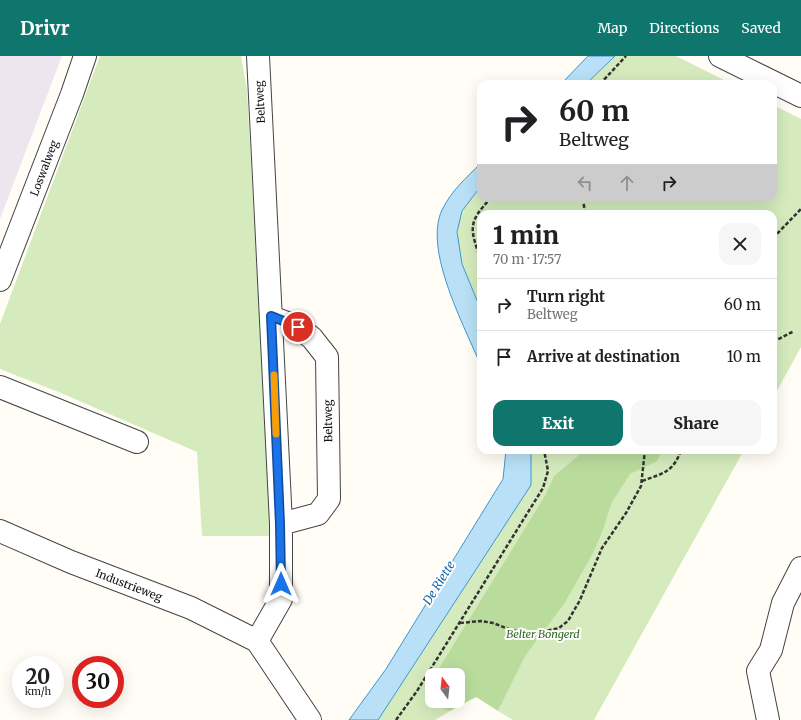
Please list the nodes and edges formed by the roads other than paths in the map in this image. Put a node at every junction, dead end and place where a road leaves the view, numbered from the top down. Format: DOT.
graph roads {
  1 [pos="85,56"];
  2 [pos="258,56"];
  3 [pos="720,56"];
  4 [pos="769,80"];
  5 [pos="777,84"];
  6 [pos="801,96"];
  7 [pos="0,280"];
  8 [pos="271,316"];
  9 [pos="0,388"];
  10 [pos="137,442"];
  11 [pos="280,524"];
  12 [pos="0,531"];
  13 [pos="801,568"];
  14 [pos="257,641"];
  15 [pos="310,720"];
  16 [pos="768,720"];
  1 -- 7 [label="street, Loswalweg"];
  2 -- 8 [label="street, Beltweg"];
  3 -- 4 [label="street"];
  5 -- 6 [label="street"];
  8 -- 11 [label="street, Beltweg"];
  8 -- 11 [label="street, Beltweg"];
  9 -- 10 [label="street"];
  11 -- 14 [label="street, Beltweg"];
  12 -- 14 [label="street, Industrieweg"];
  13 -- 16 [label="street"];
  14 -- 15 [label="street"];
}
